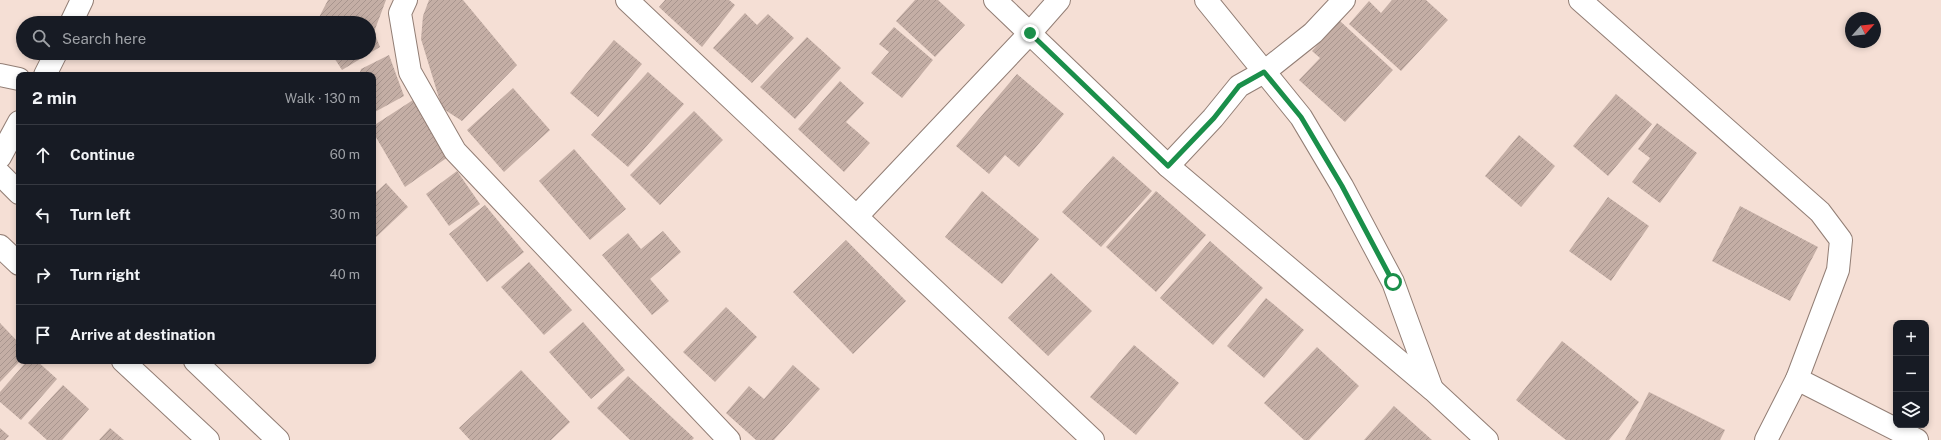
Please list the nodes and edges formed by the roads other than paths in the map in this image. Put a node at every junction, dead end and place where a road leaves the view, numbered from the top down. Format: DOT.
graph roads {
  1 [pos="82,0"];
  2 [pos="406,0"];
  3 [pos="627,0"];
  4 [pos="995,0"];
  5 [pos="1059,0"];
  6 [pos="1206,0"];
  7 [pos="1344,0"];
  8 [pos="1580,0"];
  9 [pos="74,16"];
  10 [pos="1030,33"];
  11 [pos="52,60"];
  12 [pos="46,72"];
  13 [pos="1264,72"];
  14 [pos="0,75"];
  15 [pos="16,78"];
  16 [pos="16,128"];
  17 [pos="0,157"];
  18 [pos="1168,166"];
  19 [pos="0,174"];
  20 [pos="16,190"];
  21 [pos="857,216"];
  22 [pos="0,246"];
  23 [pos="16,261"];
  24 [pos="126,364"];
  25 [pos="198,364"];
  26 [pos="1797,378"];
  27 [pos="1433,390"];
  28 [pos="208,440"];
  29 [pos="278,440"];
  30 [pos="729,440"];
  31 [pos="1093,440"];
  32 [pos="1487,440"];
  33 [pos="1766,440"];
  34 [pos="1917,440"];
  1 -- 9 [label="street"];
  2 -- 30 [label="street"];
  3 -- 21 [label="street"];
  4 -- 10 [label="street"];
  5 -- 10 [label="street"];
  6 -- 13 [label="street"];
  7 -- 13 [label="street"];
  8 -- 26 [label="street"];
  10 -- 18 [label="street"];
  10 -- 21 [label="street"];
  11 -- 12 [label="street"];
  13 -- 18 [label="street"];
  13 -- 27 [label="street"];
  14 -- 15 [label="street"];
  16 -- 17 [label="street"];
  18 -- 27 [label="street"];
  19 -- 20 [label="street"];
  21 -- 31 [label="street"];
  22 -- 23 [label="street"];
  24 -- 28 [label="street"];
  25 -- 29 [label="street"];
  26 -- 33 [label="street"];
  26 -- 34 [label="street"];
  27 -- 32 [label="street"];
}
